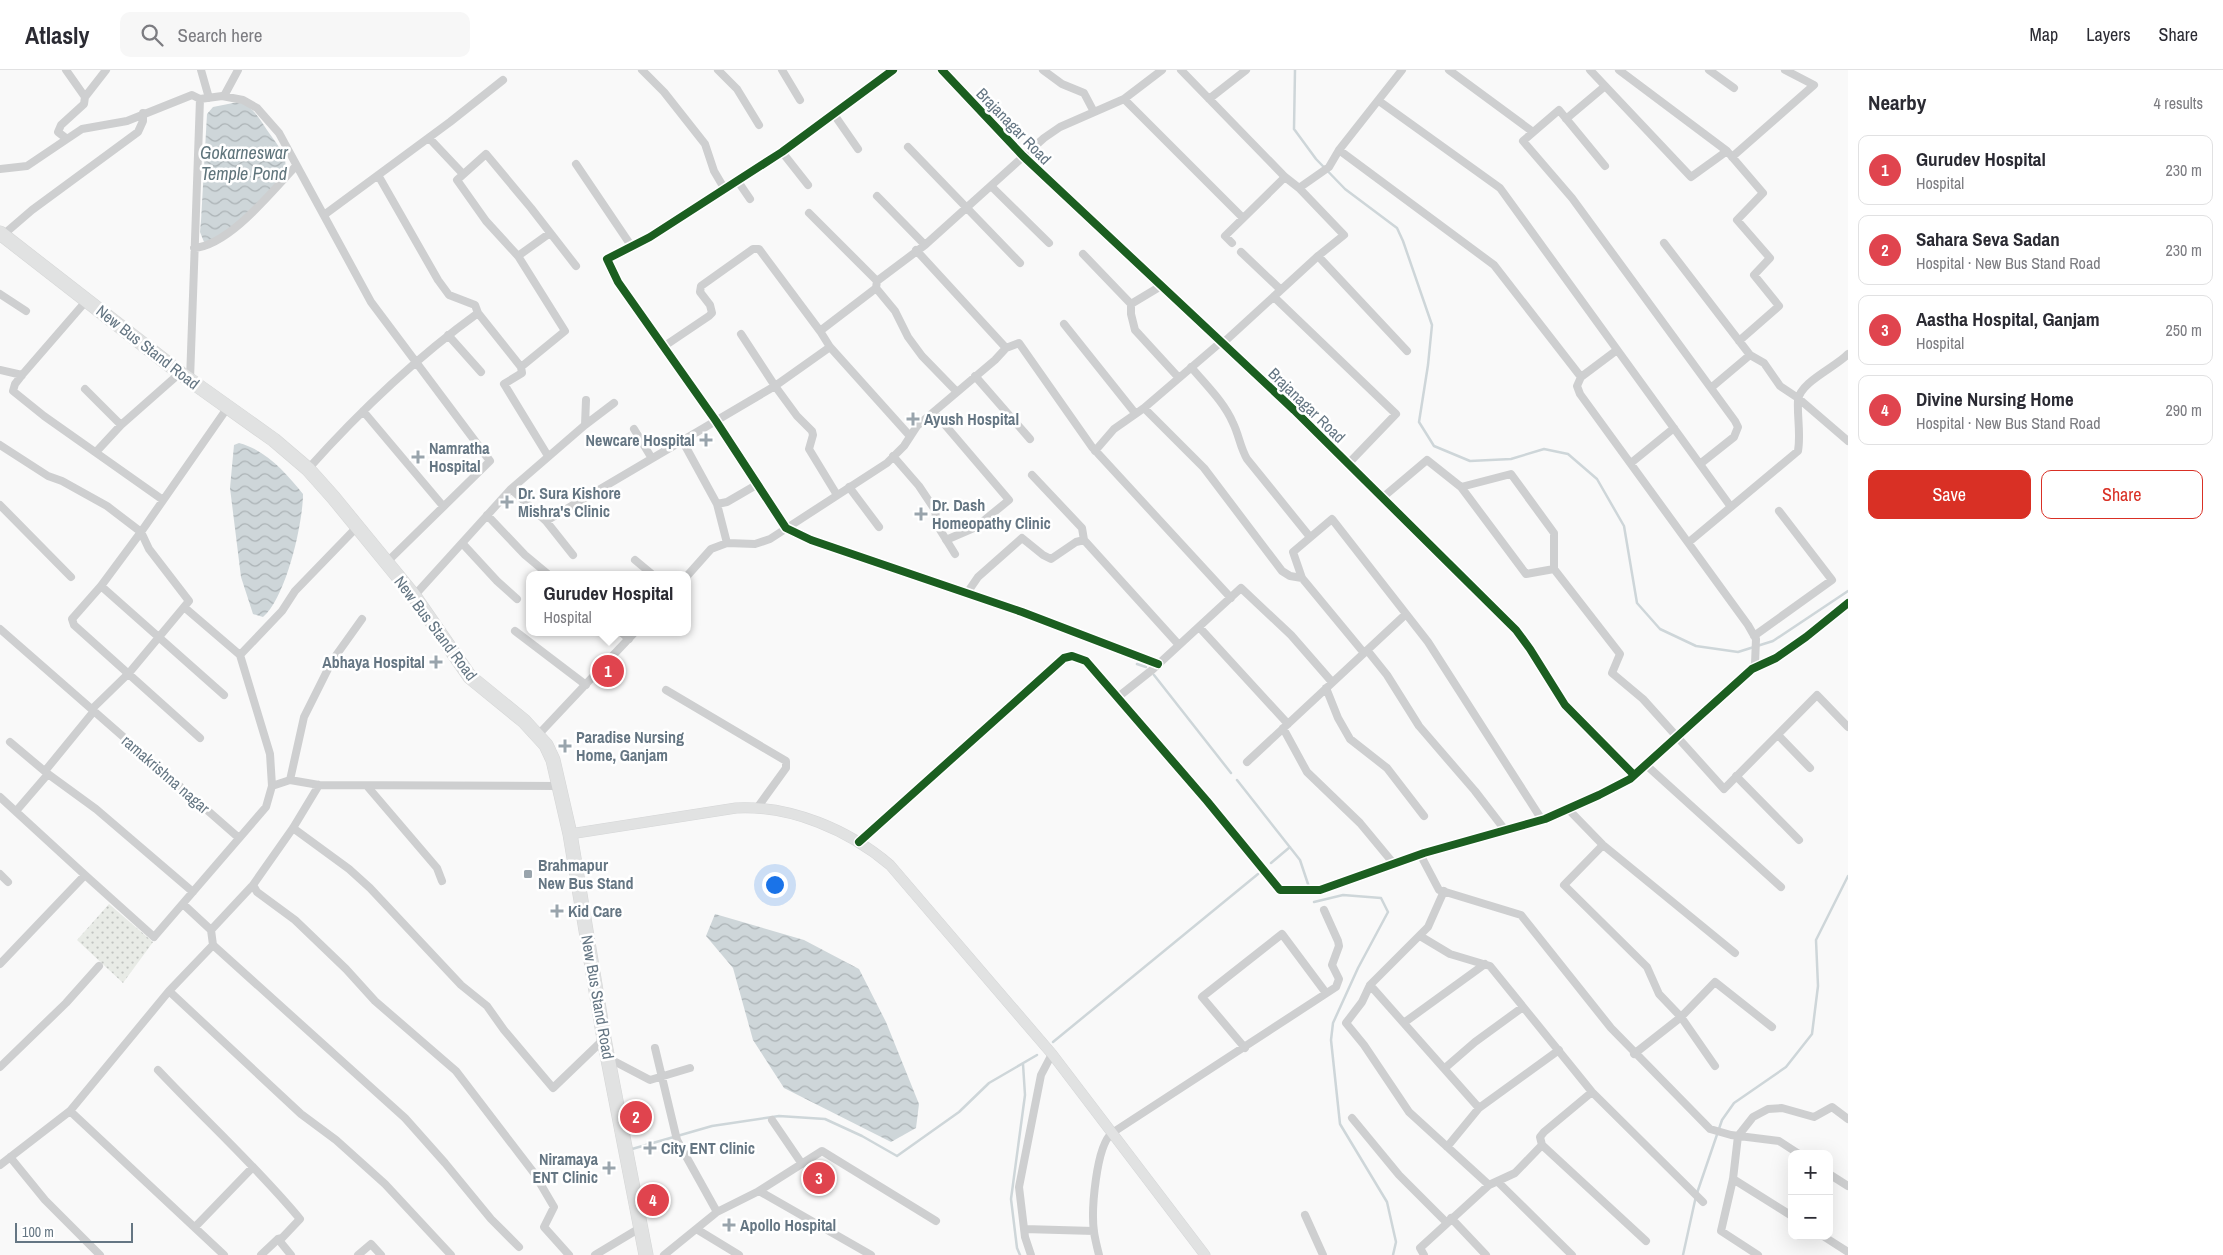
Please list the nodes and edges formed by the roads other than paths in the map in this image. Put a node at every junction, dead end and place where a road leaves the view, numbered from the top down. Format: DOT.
graph roads {
  1 [pos="66,70"];
  2 [pos="106,70"];
  3 [pos="201,70"];
  4 [pos="238,70"];
  5 [pos="642,70"];
  6 [pos="718,70"];
  7 [pos="782,70"];
  8 [pos="893,70"];
  9 [pos="942,70"];
  10 [pos="1043,70"];
  11 [pos="1181,70"];
  12 [pos="1246,70"];
  13 [pos="1402,70"];
  14 [pos="1449,70"];
  15 [pos="1590,70"];
  16 [pos="1619,70"];
  17 [pos="1709,70"];
  18 [pos="1785,70"];
  19 [pos="1157,72"];
  20 [pos="503,80"];
  21 [pos="1604,87"];
  22 [pos="1734,88"];
  23 [pos="224,96"];
  24 [pos="85,97"];
  25 [pos="209,98"];
  26 [pos="1209,98"];
  27 [pos="200,99"];
  28 [pos="800,100"];
  29 [pos="1124,100"];
  30 [pos="1379,101"];
  31 [pos="1094,112"];
  32 [pos="143,113"];
  33 [pos="833,113"];
  34 [pos="1566,119"];
  35 [pos="759,125"];
  36 [pos="1533,132"];
  37 [pos="429,138"];
  38 [pos="67,139"];
  39 [pos="908,147"];
  40 [pos="858,149"];
  41 [pos="1339,150"];
  42 [pos="782,152"];
  43 [pos="1730,154"];
  44 [pos="1023,156"];
  45 [pos="576,164"];
  46 [pos="296,166"];
  47 [pos="1605,166"];
  48 [pos="0,169"];
  49 [pos="464,174"];
  50 [pos="378,175"];
  51 [pos="1285,177"];
  52 [pos="737,180"];
  53 [pos="808,185"];
  54 [pos="991,186"];
  55 [pos="724,188"];
  56 [pos="1299,188"];
  57 [pos="877,196"];
  58 [pos="750,198"];
  59 [pos="966,208"];
  60 [pos="809,213"];
  61 [pos="324,215"];
  62 [pos="1243,218"];
  63 [pos="550,233"];
  64 [pos="2,234"];
  65 [pos="1049,243"];
  66 [pos="1232,243"];
  67 [pos="1664,243"];
  68 [pos="925,245"];
  69 [pos="632,247"];
  70 [pos="194,248"];
  71 [pos="916,250"];
  72 [pos="1241,252"];
  73 [pos="1083,254"];
  74 [pos="518,256"];
  75 [pos="1318,256"];
  76 [pos="1020,263"];
  77 [pos="576,266"];
  78 [pos="877,284"];
  79 [pos="1161,286"];
  80 [pos="1281,290"];
  81 [pos="0,294"];
  82 [pos="1274,296"];
  83 [pos="87,300"];
  84 [pos="1131,304"];
  85 [pos="26,311"];
  86 [pos="478,313"];
  87 [pos="1064,324"];
  88 [pos="820,331"];
  89 [pos="741,334"];
  90 [pos="448,335"];
  91 [pos="1739,341"];
  92 [pos="1222,342"];
  93 [pos="663,346"];
  94 [pos="830,347"];
  95 [pos="1006,348"];
  96 [pos="1617,350"];
  97 [pos="1407,352"];
  98 [pos="1848,354"];
  99 [pos="1750,356"];
  100 [pos="417,362"];
  101 [pos="522,367"];
  102 [pos="1191,367"];
  103 [pos="0,370"];
  104 [pos="480,372"];
  105 [pos="22,375"];
  106 [pos="976,376"];
  107 [pos="185,377"];
  108 [pos="1580,377"];
  109 [pos="1179,378"];
  110 [pos="775,386"];
  111 [pos="1712,387"];
  112 [pos="85,389"];
  113 [pos="957,392"];
  114 [pos="1798,398"];
  115 [pos="586,400"];
  116 [pos="614,403"];
  117 [pos="228,407"];
  118 [pos="1144,408"];
  119 [pos="364,411"];
  120 [pos="934,412"];
  121 [pos="1135,413"];
  122 [pos="716,421"];
  123 [pos="121,425"];
  124 [pos="585,425"];
  125 [pos="1674,428"];
  126 [pos="634,429"];
  127 [pos="909,435"];
  128 [pos="682,440"];
  129 [pos="1030,440"];
  130 [pos="1848,441"];
  131 [pos="0,445"];
  132 [pos="1095,451"];
  133 [pos="96,452"];
  134 [pos="548,456"];
  135 [pos="894,456"];
  136 [pos="651,457"];
  137 [pos="1631,463"];
  138 [pos="1348,464"];
  139 [pos="1700,464"];
  140 [pos="308,469"];
  141 [pos="1032,475"];
  142 [pos="758,484"];
  143 [pos="1461,487"];
  144 [pos="849,488"];
  145 [pos="511,489"];
  146 [pos="837,495"];
  147 [pos="1382,498"];
  148 [pos="163,500"];
  149 [pos="717,504"];
  150 [pos="0,506"];
  151 [pos="444,506"];
  152 [pos="1731,507"];
  153 [pos="1779,511"];
  154 [pos="487,515"];
  155 [pos="546,521"];
  156 [pos="357,527"];
  157 [pos="879,527"];
  158 [pos="786,528"];
  159 [pos="141,532"];
  160 [pos="1310,537"];
  161 [pos="946,540"];
  162 [pos="1084,540"];
  163 [pos="462,542"];
  164 [pos="1689,542"];
  165 [pos="727,543"];
  166 [pos="955,554"];
  167 [pos="573,555"];
  168 [pos="635,560"];
  169 [pos="386,562"];
  170 [pos="1554,569"];
  171 [pos="544,571"];
  172 [pos="648,571"];
  173 [pos="691,572"];
  174 [pos="71,577"];
  175 [pos="1302,578"];
  176 [pos="101,586"];
  177 [pos="967,593"];
  178 [pos="414,596"];
  179 [pos="1231,598"];
  180 [pos="517,599"];
  181 [pos="1847,606"];
  182 [pos="184,607"];
  183 [pos="1406,614"];
  184 [pos="362,620"];
  185 [pos="1200,627"];
  186 [pos="0,629"];
  187 [pos="515,632"];
  188 [pos="626,636"];
  189 [pos="632,636"];
  190 [pos="158,638"];
  191 [pos="1755,638"];
  192 [pos="629,639"];
  193 [pos="1179,645"];
  194 [pos="1365,651"];
  195 [pos="240,655"];
  196 [pos="1158,664"];
  197 [pos="1753,666"];
  198 [pos="128,673"];
  199 [pos="586,684"];
  200 [pos="1329,685"];
  201 [pos="666,690"];
  202 [pos="224,695"];
  203 [pos="1118,697"];
  204 [pos="93,710"];
  205 [pos="1286,726"];
  206 [pos="1848,727"];
  207 [pos="538,735"];
  208 [pos="1778,735"];
  209 [pos="1677,736"];
  210 [pos="200,738"];
  211 [pos="10,742"];
  212 [pos="1246,762"];
  213 [pos="1645,764"];
  214 [pos="1810,768"];
  215 [pos="46,772"];
  216 [pos="1634,775"];
  217 [pos="1736,776"];
  218 [pos="290,780"];
  219 [pos="319,785"];
  220 [pos="272,786"];
  221 [pos="367,786"];
  222 [pos="559,786"];
  223 [pos="0,797"];
  224 [pos="757,808"];
  225 [pos="1568,809"];
  226 [pos="17,810"];
  227 [pos="1424,816"];
  228 [pos="1542,820"];
  229 [pos="293,828"];
  230 [pos="1505,830"];
  231 [pos="570,834"];
  232 [pos="239,838"];
  233 [pos="1799,840"];
  234 [pos="860,842"];
  235 [pos="1603,845"];
  236 [pos="1420,854"];
  237 [pos="1394,864"];
  238 [pos="0,874"];
  239 [pos="85,875"];
  240 [pos="442,881"];
  241 [pos="8,882"];
  242 [pos="253,885"];
  243 [pos="1781,887"];
  244 [pos="1444,891"];
  245 [pos="193,892"];
  246 [pos="183,904"];
  247 [pos="1324,910"];
  248 [pos="210,930"];
  249 [pos="1420,936"];
  250 [pos="213,945"];
  251 [pos="1735,953"];
  252 [pos="0,964"];
  253 [pos="1485,964"];
  254 [pos="99,966"];
  255 [pos="1370,984"];
  256 [pos="169,991"];
  257 [pos="1326,994"];
  258 [pos="1523,1007"];
  259 [pos="1681,1017"];
  260 [pos="1405,1022"];
  261 [pos="1772,1027"];
  262 [pos="604,1039"];
  263 [pos="655,1048"];
  264 [pos="1245,1048"];
  265 [pos="1559,1050"];
  266 [pos="1052,1054"];
  267 [pos="1634,1054"];
  268 [pos="608,1058"];
  269 [pos="0,1066"];
  270 [pos="1715,1066"];
  271 [pos="690,1068"];
  272 [pos="1445,1068"];
  273 [pos="158,1070"];
  274 [pos="661,1076"];
  275 [pos="1592,1092"];
  276 [pos="1479,1108"];
  277 [pos="70,1111"];
  278 [pos="1352,1118"];
  279 [pos="1848,1119"];
  280 [pos="772,1120"];
  281 [pos="1112,1133"];
  282 [pos="1735,1135"];
  283 [pos="1542,1145"];
  284 [pos="1447,1147"];
  285 [pos="1793,1150"];
  286 [pos="10,1157"];
  287 [pos="802,1164"];
  288 [pos="0,1165"];
  289 [pos="253,1167"];
  290 [pos="1833,1177"];
  291 [pos="1733,1179"];
  292 [pos="1498,1182"];
  293 [pos="1489,1185"];
  294 [pos="1848,1186"];
  295 [pos="759,1191"];
  296 [pos="1703,1202"];
  297 [pos="717,1212"];
  298 [pos="1788,1213"];
  299 [pos="1305,1215"];
  300 [pos="1449,1220"];
  301 [pos="936,1221"];
  302 [pos="195,1226"];
  303 [pos="640,1228"];
  304 [pos="1024,1229"];
  305 [pos="698,1230"];
  306 [pos="1094,1231"];
  307 [pos="278,1239"];
  308 [pos="1829,1240"];
  309 [pos="1646,1241"];
  310 [pos="519,1247"];
  311 [pos="1848,1252"];
  312 [pos="100,1255"];
  313 [pos="224,1255"];
  314 [pos="261,1255"];
  315 [pos="291,1255"];
  316 [pos="358,1255"];
  317 [pos="381,1255"];
  318 [pos="451,1255"];
  319 [pos="570,1255"];
  320 [pos="595,1255"];
  321 [pos="646,1255"];
  322 [pos="664,1255"];
  323 [pos="739,1255"];
  324 [pos="871,1255"];
  325 [pos="1031,1255"];
  326 [pos="1099,1255"];
  327 [pos="1205,1255"];
  328 [pos="1323,1255"];
  329 [pos="1424,1255"];
  330 [pos="1486,1255"];
  331 [pos="1572,1255"];
  332 [pos="1758,1255"];
  1 -- 24 [label="street"];
  2 -- 24 [label="street"];
  3 -- 25 [label="street"];
  4 -- 23 [label="street"];
  5 -- 55 [label="street"];
  6 -- 35 [label="street"];
  7 -- 28 [label="street"];
  8 -- 33 [label="street"];
  9 -- 44 [label="street, Brajanagar Road"];
  10 -- 31 [label="street"];
  11 -- 26 [label="street"];
  12 -- 26 [label="street"];
  13 -- 30 [label="street"];
  14 -- 36 [label="street"];
  15 -- 21 [label="street"];
  16 -- 43 [label="street"];
  17 -- 22 [label="street"];
  18 -- 43 [label="street"];
  19 -- 29 [label="street"];
  20 -- 37 [label="street"];
  21 -- 34 [label="street"];
  21 -- 43 [label="street"];
  23 -- 25 [label="street"];
  23 -- 46 [label="street"];
  24 -- 38 [label="street"];
  25 -- 27 [label="street"];
  26 -- 51 [label="street"];
  27 -- 32 [label="street"];
  27 -- 70 [label="street"];
  29 -- 31 [label="street"];
  29 -- 62 [label="street"];
  30 -- 41 [label="street"];
  30 -- 96 [label="street"];
  31 -- 44 [label="street"];
  32 -- 38 [label="street"];
  32 -- 64 [label="street"];
  33 -- 40 [label="street"];
  33 -- 42 [label="street"];
  34 -- 36 [label="street"];
  34 -- 47 [label="street"];
  36 -- 111 [label="street"];
  37 -- 49 [label="street"];
  37 -- 50 [label="street"];
  38 -- 48 [label="street"];
  39 -- 59 [label="street"];
  41 -- 56 [label="street"];
  41 -- 108 [label="street"];
  42 -- 52 [label="street"];
  42 -- 53 [label="street"];
  43 -- 91 [label="street"];
  44 -- 54 [label="street"];
  44 -- 79 [label="street, Brajanagar Road"];
  45 -- 69 [label="street"];
  46 -- 61 [label="street"];
  46 -- 70 [label="street"];
  49 -- 63 [label="street"];
  49 -- 74 [label="street"];
  50 -- 61 [label="street"];
  50 -- 86 [label="street"];
  51 -- 56 [label="street"];
  51 -- 62 [label="street"];
  52 -- 55 [label="street"];
  52 -- 58 [label="street"];
  54 -- 59 [label="street"];
  54 -- 65 [label="street"];
  55 -- 69 [label="street"];
  56 -- 75 [label="street"];
  57 -- 68 [label="street"];
  59 -- 68 [label="street"];
  59 -- 76 [label="street"];
  60 -- 78 [label="street"];
  61 -- 100 [label="street"];
  62 -- 66 [label="street"];
  63 -- 74 [label="street"];
  63 -- 77 [label="street"];
  64 -- 83 [label="highway, New Bus Stand Road"];
  67 -- 91 [label="street"];
  68 -- 71 [label="street"];
  69 -- 93 [label="street"];
  70 -- 107 [label="street"];
  71 -- 78 [label="street"];
  71 -- 95 [label="street"];
  72 -- 80 [label="street"];
  73 -- 84 [label="street"];
  74 -- 101 [label="street"];
  75 -- 80 [label="street"];
  75 -- 97 [label="street"];
  78 -- 88 [label="street"];
  78 -- 113 [label="street"];
  79 -- 84 [label="street"];
  79 -- 92 [label="street, Brajanagar Road"];
  80 -- 82 [label="street"];
  81 -- 85 [label="street"];
  82 -- 92 [label="street"];
  82 -- 138 [label="street"];
  83 -- 105 [label="street"];
  83 -- 107 [label="highway, New Bus Stand Road"];
  84 -- 109 [label="street"];
  86 -- 90 [label="street"];
  86 -- 101 [label="street"];
  87 -- 121 [label="street"];
  88 -- 93 [label="street"];
  88 -- 94 [label="street"];
  89 -- 110 [label="street"];
  90 -- 100 [label="street"];
  90 -- 104 [label="street"];
  91 -- 99 [label="street"];
  92 -- 102 [label="street"];
  92 -- 138 [label="street, Brajanagar Road"];
  93 -- 122 [label="street"];
  94 -- 110 [label="street"];
  94 -- 127 [label="street"];
  95 -- 106 [label="street"];
  95 -- 132 [label="street"];
  96 -- 108 [label="street"];
  96 -- 125 [label="street"];
  98 -- 114 [label="street"];
  99 -- 111 [label="street"];
  99 -- 114 [label="street"];
  100 -- 119 [label="street"];
  100 -- 151 [label="street"];
  101 -- 134 [label="street"];
  102 -- 109 [label="street"];
  102 -- 160 [label="street"];
  103 -- 105 [label="street"];
  105 -- 133 [label="street"];
  106 -- 113 [label="street"];
  106 -- 129 [label="street"];
  107 -- 117 [label="highway, New Bus Stand Road"];
  107 -- 123 [label="street"];
  108 -- 137 [label="street"];
  109 -- 118 [label="street"];
  110 -- 122 [label="street"];
  110 -- 146 [label="street"];
  111 -- 139 [label="street"];
  112 -- 123 [label="street"];
  113 -- 120 [label="street"];
  114 -- 130 [label="street"];
  114 -- 152 [label="street"];
  115 -- 124 [label="street"];
  116 -- 124 [label="street"];
  117 -- 140 [label="highway, New Bus Stand Road"];
  117 -- 148 [label="street"];
  118 -- 121 [label="street"];
  118 -- 175 [label="street"];
  119 -- 140 [label="street"];
  119 -- 151 [label="street"];
  120 -- 127 [label="street"];
  120 -- 161 [label="street"];
  121 -- 132 [label="street"];
  122 -- 128 [label="street"];
  122 -- 142 [label="street"];
  123 -- 133 [label="street"];
  124 -- 134 [label="street"];
  125 -- 137 [label="street"];
  125 -- 139 [label="street"];
  126 -- 136 [label="street"];
  127 -- 135 [label="street"];
  128 -- 136 [label="street"];
  128 -- 149 [label="street"];
  131 -- 159 [label="street"];
  132 -- 179 [label="street"];
  133 -- 148 [label="street"];
  134 -- 145 [label="street"];
  135 -- 144 [label="street"];
  135 -- 161 [label="street"];
  136 -- 155 [label="street"];
  137 -- 164 [label="street"];
  138 -- 147 [label="street, Brajanagar Road"];
  139 -- 152 [label="street"];
  140 -- 156 [label="highway, New Bus Stand Road"];
  141 -- 162 [label="street"];
  142 -- 149 [label="street"];
  142 -- 158 [label="street"];
  143 -- 147 [label="street"];
  143 -- 170 [label="street"];
  143 -- 170 [label="street"];
  144 -- 146 [label="street"];
  144 -- 157 [label="street"];
  145 -- 154 [label="street"];
  145 -- 155 [label="street"];
  146 -- 158 [label="street"];
  147 -- 216 [label="street, Brajanagar Road"];
  148 -- 159 [label="street"];
  149 -- 165 [label="street"];
  150 -- 174 [label="street"];
  151 -- 169 [label="street"];
  152 -- 164 [label="street"];
  153 -- 191 [label="street"];
  154 -- 163 [label="street"];
  154 -- 171 [label="street"];
  155 -- 167 [label="street"];
  156 -- 169 [label="highway, New Bus Stand Road"];
  156 -- 195 [label="street"];
  158 -- 165 [label="street"];
  158 -- 177 [label="street"];
  159 -- 176 [label="street"];
  159 -- 182 [label="street"];
  160 -- 175 [label="street"];
  160 -- 183 [label="street"];
  161 -- 166 [label="street"];
  162 -- 177 [label="street"];
  162 -- 193 [label="street"];
  163 -- 178 [label="street"];
  163 -- 180 [label="street"];
  164 -- 191 [label="street"];
  165 -- 173 [label="street"];
  168 -- 172 [label="street"];
  169 -- 178 [label="highway, New Bus Stand Road"];
  170 -- 209 [label="street"];
  175 -- 194 [label="street"];
  176 -- 190 [label="street"];
  176 -- 198 [label="street"];
  177 -- 196 [label="street"];
  178 -- 207 [label="highway, New Bus Stand Road"];
  179 -- 185 [label="street"];
  179 -- 200 [label="street"];
  181 -- 197 [label="street"];
  182 -- 190 [label="street"];
  182 -- 195 [label="street"];
  183 -- 194 [label="street"];
  183 -- 228 [label="street"];
  184 -- 218 [label="street"];
  185 -- 193 [label="street"];
  185 -- 205 [label="street"];
  186 -- 204 [label="street, ramakrishna nagar"];
  187 -- 199 [label="street"];
  188 -- 192 [label="street"];
  189 -- 192 [label="street"];
  190 -- 198 [label="street"];
  190 -- 202 [label="street"];
  191 -- 197 [label="street"];
  192 -- 199 [label="street"];
  193 -- 196 [label="street"];
  194 -- 200 [label="street"];
  194 -- 230 [label="street"];
  195 -- 220 [label="street"];
  196 -- 203 [label="street"];
  197 -- 209 [label="street"];
  198 -- 204 [label="street"];
  198 -- 210 [label="street"];
  199 -- 207 [label="street"];
  200 -- 205 [label="street"];
  200 -- 227 [label="street"];
  201 -- 224 [label="street"];
  203 -- 234 [label="street"];
  203 -- 237 [label="street"];
  204 -- 215 [label="street"];
  204 -- 232 [label="street, ramakrishna nagar"];
  205 -- 212 [label="street"];
  205 -- 237 [label="street"];
  206 -- 208 [label="street"];
  207 -- 222 [label="highway, New Bus Stand Road"];
  208 -- 214 [label="street"];
  208 -- 217 [label="street"];
  209 -- 213 [label="street"];
  209 -- 217 [label="street"];
  211 -- 215 [label="street"];
  213 -- 216 [label="street"];
  213 -- 243 [label="street"];
  215 -- 226 [label="street"];
  215 -- 245 [label="street"];
  216 -- 225 [label="street"];
  217 -- 233 [label="street"];
  218 -- 219 [label="street"];
  218 -- 220 [label="street"];
  219 -- 221 [label="street"];
  219 -- 229 [label="street"];
  220 -- 232 [label="street"];
  221 -- 222 [label="street"];
  221 -- 240 [label="street"];
  222 -- 231 [label="highway, New Bus Stand Road"];
  223 -- 226 [label="street"];
  224 -- 231 [label="street"];
  224 -- 234 [label="street"];
  225 -- 228 [label="street"];
  225 -- 235 [label="street"];
  226 -- 239 [label="street"];
  228 -- 230 [label="street"];
  229 -- 242 [label="street"];
  229 -- 262 [label="street"];
  230 -- 236 [label="street"];
  231 -- 262 [label="highway, New Bus Stand Road"];
  232 -- 245 [label="street"];
  234 -- 266 [label="street"];
  235 -- 251 [label="street"];
  235 -- 259 [label="street"];
  236 -- 237 [label="street"];
  236 -- 244 [label="street"];
  238 -- 241 [label="street"];
  239 -- 246 [label="street"];
  239 -- 252 [label="street"];
  242 -- 248 [label="street"];
  242 -- 319 [label="street"];
  244 -- 249 [label="street"];
  244 -- 267 [label="street"];
  245 -- 246 [label="street"];
  246 -- 248 [label="street"];
  247 -- 257 [label="street"];
  248 -- 250 [label="street"];
  249 -- 253 [label="street"];
  249 -- 255 [label="street"];
  250 -- 256 [label="street"];
  250 -- 310 [label="street"];
  253 -- 258 [label="street"];
  253 -- 260 [label="street"];
  254 -- 269 [label="street"];
  255 -- 260 [label="street"];
  255 -- 284 [label="street"];
  256 -- 277 [label="street"];
  256 -- 318 [label="street"];
  257 -- 264 [label="street"];
  257 -- 264 [label="street"];
  258 -- 265 [label="street"];
  258 -- 272 [label="street"];
  259 -- 261 [label="street"];
  259 -- 267 [label="street"];
  259 -- 270 [label="street"];
  260 -- 272 [label="street"];
  262 -- 268 [label="highway, New Bus Stand Road"];
  263 -- 274 [label="street"];
  264 -- 281 [label="street"];
  265 -- 275 [label="street"];
  265 -- 276 [label="street"];
  266 -- 281 [label="street"];
  266 -- 304 [label="street"];
  267 -- 282 [label="street"];
  268 -- 274 [label="street"];
  268 -- 303 [label="highway, New Bus Stand Road"];
  271 -- 274 [label="street"];
  272 -- 276 [label="street"];
  273 -- 289 [label="street"];
  274 -- 297 [label="street"];
  275 -- 283 [label="street"];
  275 -- 296 [label="street"];
  276 -- 284 [label="street"];
  277 -- 286 [label="street"];
  277 -- 302 [label="street"];
  278 -- 300 [label="street"];
  279 -- 282 [label="street"];
  280 -- 287 [label="street"];
  281 -- 306 [label="street"];
  281 -- 327 [label="street"];
  282 -- 285 [label="street"];
  282 -- 291 [label="street"];
  283 -- 292 [label="street"];
  283 -- 309 [label="street"];
  284 -- 293 [label="street"];
  286 -- 288 [label="street"];
  286 -- 312 [label="street"];
  287 -- 295 [label="street"];
  287 -- 301 [label="street"];
  289 -- 302 [label="street"];
  289 -- 307 [label="street"];
  290 -- 294 [label="street"];
  291 -- 298 [label="street"];
  291 -- 332 [label="street"];
  292 -- 293 [label="street"];
  292 -- 331 [label="street"];
  293 -- 300 [label="street"];
  295 -- 297 [label="street"];
  295 -- 324 [label="street"];
  297 -- 305 [label="street"];
  299 -- 328 [label="street"];
  300 -- 329 [label="street"];
  300 -- 330 [label="street"];
  302 -- 313 [label="street"];
  303 -- 320 [label="street"];
  303 -- 321 [label="highway, New Bus Stand Road"];
  304 -- 306 [label="street"];
  304 -- 325 [label="street"];
  305 -- 322 [label="street"];
  305 -- 323 [label="street"];
  306 -- 326 [label="street"];
  307 -- 314 [label="street"];
  307 -- 315 [label="street"];
  308 -- 311 [label="street"];
  316 -- 317 [label="street"];
}
